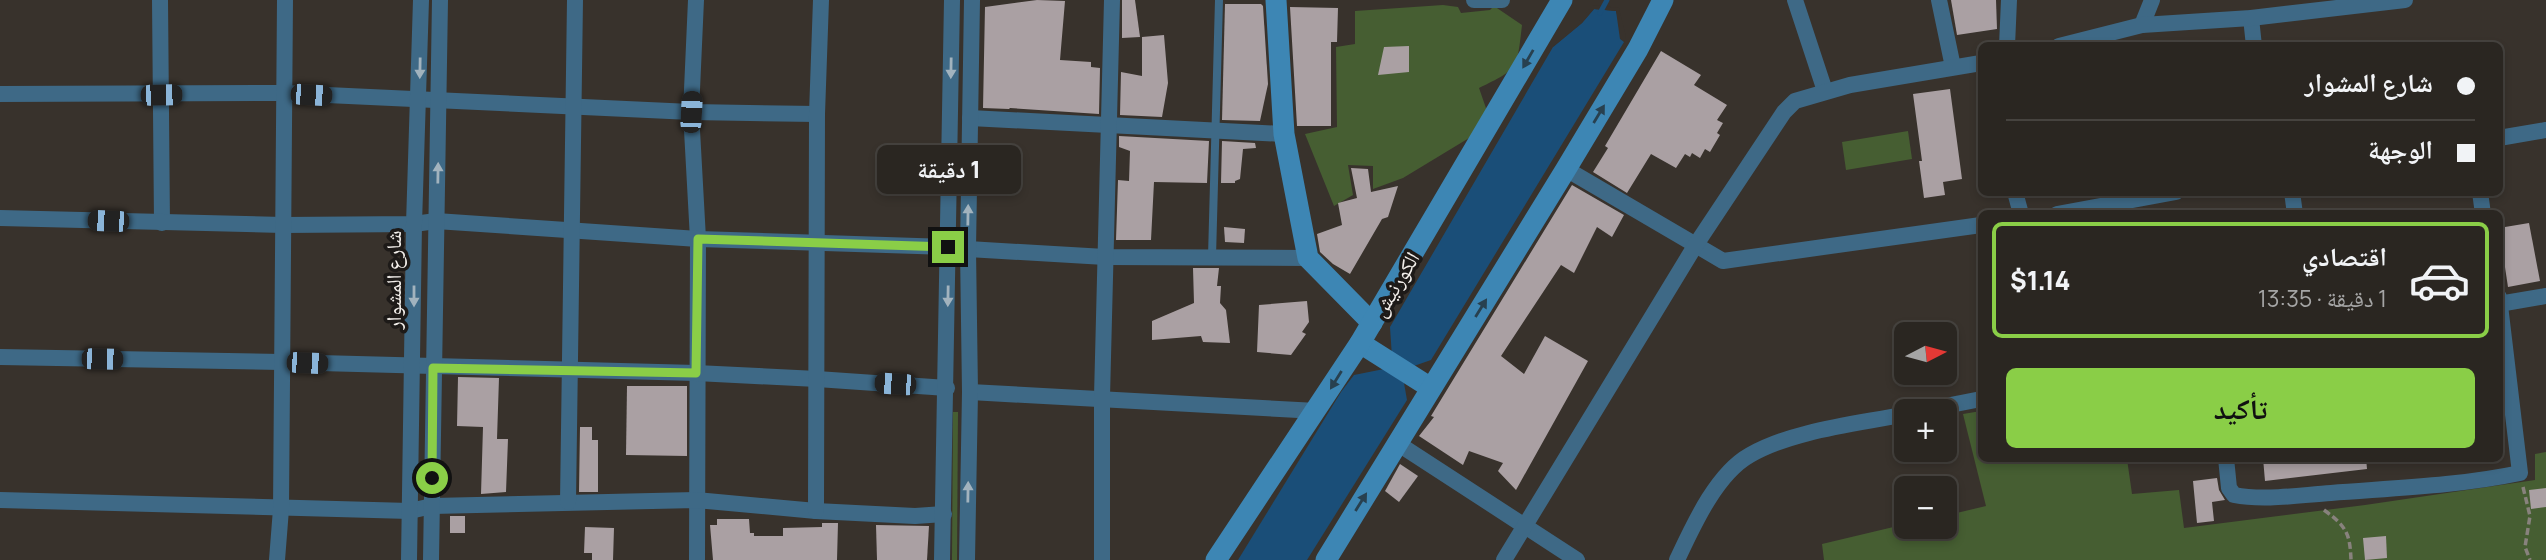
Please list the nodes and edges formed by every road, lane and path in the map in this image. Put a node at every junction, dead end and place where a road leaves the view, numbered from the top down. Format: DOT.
graph roads {
  1 [pos="160,0"];
  2 [pos="285,0"];
  3 [pos="421,0"];
  4 [pos="440,0"];
  5 [pos="575,0"];
  6 [pos="696,0"];
  7 [pos="821,0"];
  8 [pos="952,0"];
  9 [pos="972,0"];
  10 [pos="1112,0"];
  11 [pos="1219,0"];
  12 [pos="1276,0"];
  13 [pos="1474,0"];
  14 [pos="1502,0"];
  15 [pos="1562,0"];
  16 [pos="1795,0"];
  17 [pos="1939,0"];
  18 [pos="2009,0"];
  19 [pos="2139,0"];
  20 [pos="2152,0"];
  21 [pos="2404,0"];
  22 [pos="1659,1"];
  23 [pos="2380,2"];
  24 [pos="2251,18"];
  25 [pos="2143,25"];
  26 [pos="2007,42"];
  27 [pos="2075,42"];
  28 [pos="2254,42"];
  29 [pos="1978,64"];
  30 [pos="1953,67"];
  31 [pos="1825,91"];
  32 [pos="284,93"];
  33 [pos="0,94"];
  34 [pos="161,95"];
  35 [pos="420,101"];
  36 [pos="439,102"];
  37 [pos="573,107"];
  38 [pos="691,112"];
  39 [pos="817,114"];
  40 [pos="970,118"];
  41 [pos="1109,125"];
  42 [pos="1215,130"];
  43 [pos="2546,130"];
  44 [pos="1284,134"];
  45 [pos="2503,137"];
  46 [pos="1566,169"];
  47 [pos="2166,196"];
  48 [pos="2138,207"];
  49 [pos="2103,210"];
  50 [pos="0,218"];
  51 [pos="436,221"];
  52 [pos="162,223"];
  53 [pos="414,224"];
  54 [pos="283,225"];
  55 [pos="1978,225"];
  56 [pos="571,231"];
  57 [pos="698,239"];
  58 [pos="817,243"];
  59 [pos="1695,246"];
  60 [pos="948,247"];
  61 [pos="968,249"];
  62 [pos="1105,257"];
  63 [pos="1212,257"];
  64 [pos="1308,257"];
  65 [pos="2546,296"];
  66 [pos="2503,301"];
  67 [pos="1372,323"];
  68 [pos="2503,335"];
  69 [pos="1366,347"];
  70 [pos="0,357"];
  71 [pos="281,362"];
  72 [pos="414,366"];
  73 [pos="433,368"];
  74 [pos="569,371"];
  75 [pos="696,373"];
  76 [pos="817,379"];
  77 [pos="1425,384"];
  78 [pos="947,388"];
  79 [pos="970,392"];
  80 [pos="1102,397"];
  81 [pos="1978,400"];
  82 [pos="1957,404"];
  83 [pos="1317,411"];
  84 [pos="1894,416"];
  85 [pos="1397,443"];
  86 [pos="2226,462"];
  87 [pos="2520,473"];
  88 [pos="0,500"];
  89 [pos="696,500"];
  90 [pos="568,502"];
  91 [pos="432,506"];
  92 [pos="2319,507"];
  93 [pos="281,509"];
  94 [pos="410,510"];
  95 [pos="817,511"];
  96 [pos="944,514"];
  97 [pos="1526,526"];
  98 [pos="277,560"];
  99 [pos="410,560"];
  100 [pos="431,560"];
  101 [pos="697,560"];
  102 [pos="942,560"];
  103 [pos="967,560"];
  104 [pos="1102,560"];
  105 [pos="1216,560"];
  106 [pos="1326,560"];
  107 [pos="1504,560"];
  108 [pos="1577,560"];
  109 [pos="1677,560"];
  110 [pos="2351,560"];
  111 [pos="2530,560"];
  1 -- 34 [label="street"];
  2 -- 32 [label="street"];
  3 -- 35 [label="street, شارع المشوار, one-way"];
  4 -- 36 [label="street, شارع المشوار"];
  5 -- 37 [label="street"];
  6 -- 38 [label="street"];
  7 -- 39 [label="street"];
  8 -- 60 [label="street, one-way"];
  9 -- 40 [label="street"];
  10 -- 41 [label="street"];
  11 -- 42 [label="lane"];
  12 -- 44 [label="main road"];
  13 -- 14 [label="street"];
  15 -- 67 [label="main road, الكورنيش, one-way"];
  16 -- 31 [label="street"];
  17 -- 30 [label="street"];
  18 -- 26 [label="street"];
  19 -- 25 [label="street"];
  20 -- 25 [label="street"];
  21 -- 23 [label="street"];
  46 -- 22 [label="main road, one-way"];
  23 -- 24 [label="street"];
  24 -- 25 [label="street"];
  24 -- 28 [label="street"];
  25 -- 27 [label="street"];
  29 -- 30 [label="street"];
  30 -- 31 [label="street"];
  31 -- 59 [label="street"];
  32 -- 34 [label="street"];
  32 -- 35 [label="street"];
  32 -- 54 [label="street"];
  33 -- 34 [label="street"];
  34 -- 52 [label="street"];
  35 -- 36 [label="street"];
  35 -- 53 [label="street, شارع المشوار"];
  36 -- 37 [label="street"];
  51 -- 36 [label="street, شارع المشوار, one-way"];
  37 -- 38 [label="street"];
  37 -- 56 [label="street"];
  38 -- 39 [label="street"];
  38 -- 57 [label="street"];
  39 -- 58 [label="street"];
  40 -- 41 [label="street"];
  61 -- 40 [label="street, one-way"];
  41 -- 42 [label="street"];
  41 -- 62 [label="street"];
  42 -- 44 [label="street"];
  42 -- 63 [label="lane"];
  43 -- 45 [label="street"];
  44 -- 64 [label="main road"];
  46 -- 59 [label="street"];
  77 -- 46 [label="main road, one-way"];
  47 -- 48 [label="street"];
  48 -- 49 [label="street"];
  50 -- 52 [label="street"];
  51 -- 53 [label="street"];
  51 -- 56 [label="street"];
  51 -- 73 [label="street, شارع المشوار"];
  52 -- 54 [label="street"];
  53 -- 54 [label="street"];
  53 -- 72 [label="street, شارع المشوار, one-way"];
  54 -- 71 [label="street"];
  55 -- 59 [label="street"];
  56 -- 57 [label="street"];
  56 -- 74 [label="street"];
  57 -- 58 [label="street"];
  57 -- 75 [label="street"];
  58 -- 60 [label="street"];
  58 -- 76 [label="street"];
  59 -- 97 [label="street"];
  60 -- 78 [label="street, one-way"];
  61 -- 62 [label="street"];
  61 -- 79 [label="street"];
  62 -- 63 [label="street"];
  62 -- 80 [label="street"];
  63 -- 64 [label="street"];
  64 -- 67 [label="main road"];
  65 -- 66 [label="street"];
  67 -- 69 [label="main road, الكورنيش"];
  68 -- 87 [label="street"];
  69 -- 77 [label="main road"];
  69 -- 83 [label="main road, الكورنيش, one-way"];
  70 -- 71 [label="street"];
  71 -- 72 [label="street"];
  71 -- 93 [label="street"];
  72 -- 73 [label="street"];
  72 -- 94 [label="street, شارع المشوار"];
  73 -- 74 [label="street"];
  73 -- 91 [label="street, شارع المشوار"];
  74 -- 75 [label="street"];
  74 -- 90 [label="street"];
  75 -- 76 [label="street"];
  75 -- 89 [label="street"];
  76 -- 78 [label="street"];
  76 -- 95 [label="street"];
  77 -- 85 [label="main road"];
  78 -- 96 [label="street"];
  79 -- 80 [label="street"];
  103 -- 79 [label="street, one-way"];
  80 -- 83 [label="street"];
  80 -- 104 [label="street"];
  81 -- 82 [label="street"];
  83 -- 105 [label="main road, الكورنيش"];
  84 -- 109 [label="street"];
  85 -- 97 [label="street"];
  106 -- 85 [label="main road, one-way"];
  86 -- 87 [label="street"];
  87 -- 111 [label="path"];
  88 -- 93 [label="street"];
  89 -- 90 [label="street"];
  89 -- 95 [label="street"];
  89 -- 101 [label="street"];
  90 -- 91 [label="street"];
  91 -- 94 [label="street"];
  91 -- 100 [label="street, شارع المشوار"];
  92 -- 110 [label="path"];
  93 -- 94 [label="street"];
  93 -- 98 [label="street"];
  94 -- 99 [label="street, شارع المشوار"];
  95 -- 96 [label="street"];
  96 -- 102 [label="street"];
  97 -- 107 [label="street"];
  97 -- 108 [label="street"];
}
